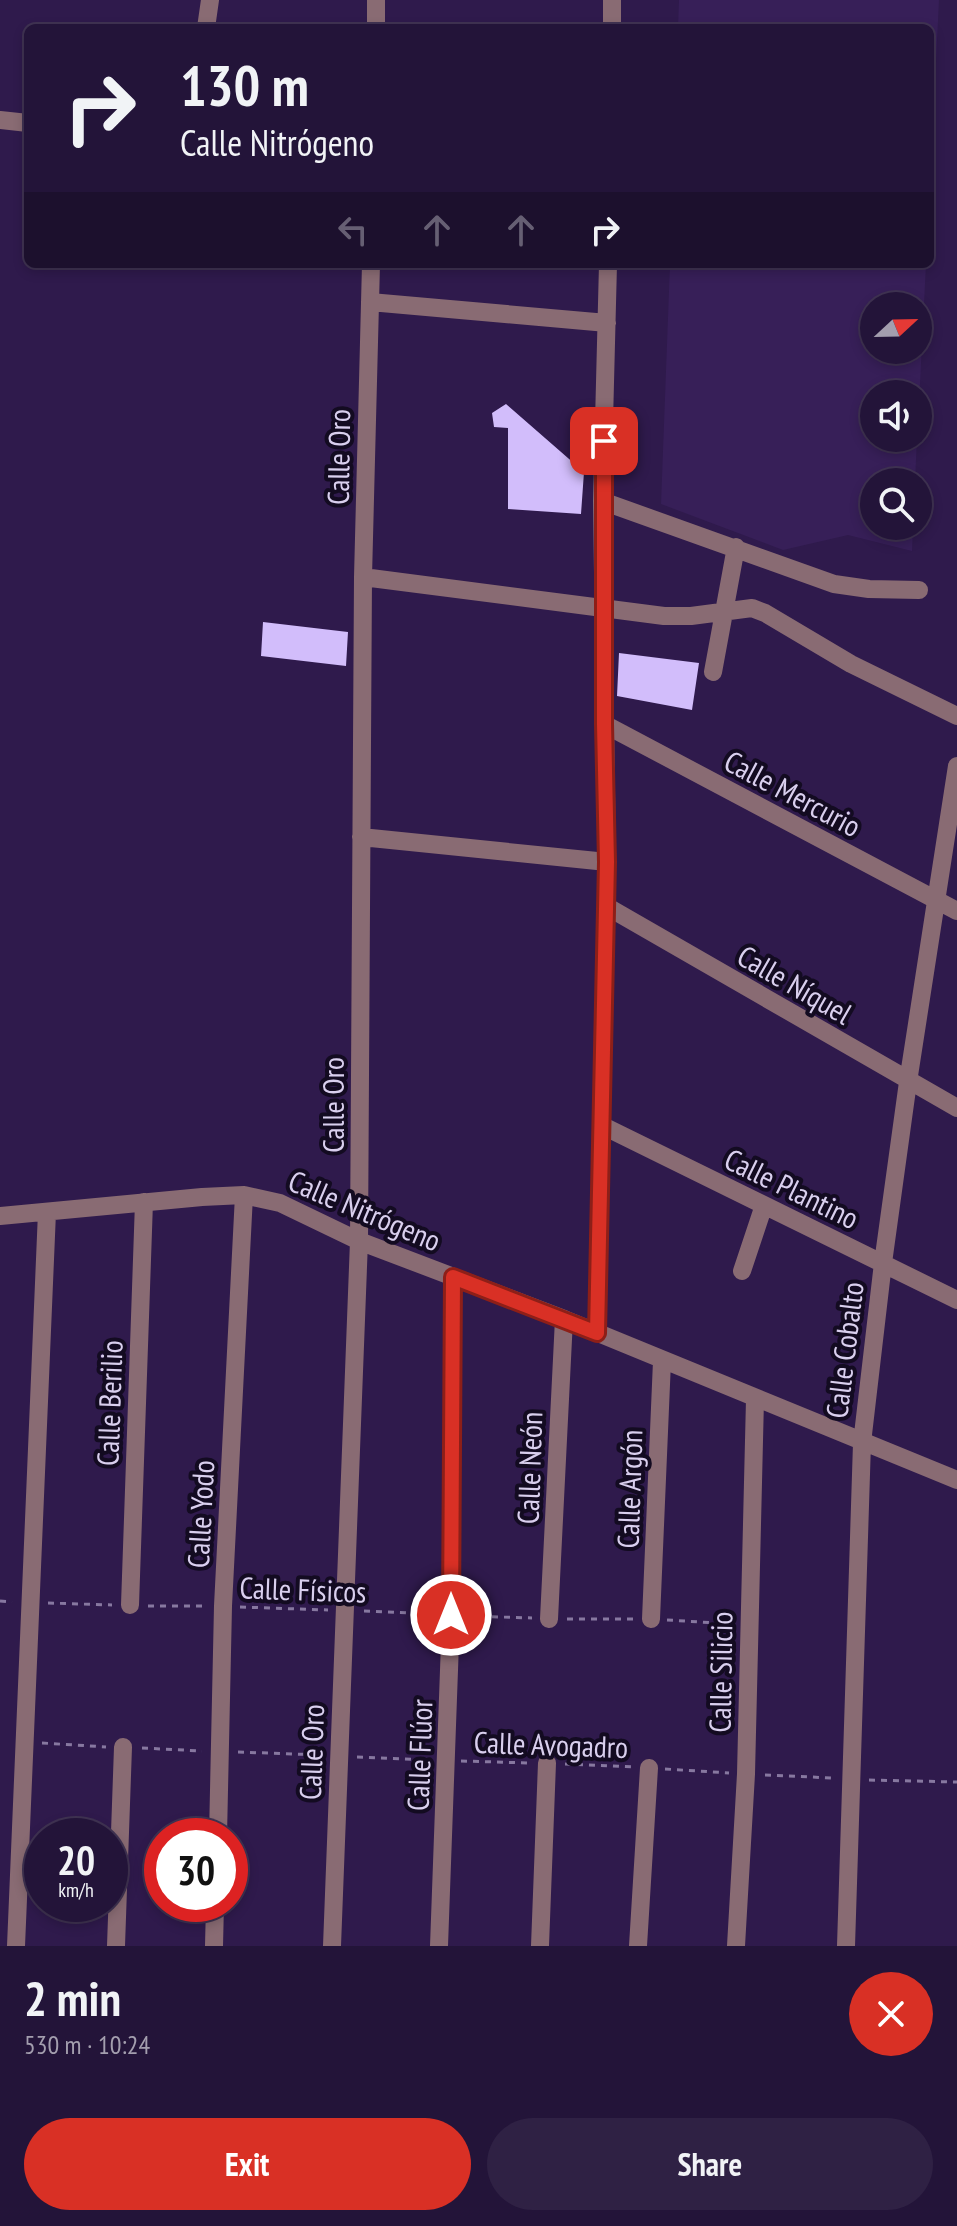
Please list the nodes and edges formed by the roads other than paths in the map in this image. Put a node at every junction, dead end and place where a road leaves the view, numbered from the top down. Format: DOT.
graph roads {
  1 [pos="210,0"];
  2 [pos="376,0"];
  3 [pos="612,0"];
  4 [pos="207,24"];
  5 [pos="376,24"];
  6 [pos="612,24"];
  7 [pos="0,120"];
  8 [pos="24,123"];
  9 [pos="371,268"];
  10 [pos="608,268"];
  11 [pos="370,302"];
  12 [pos="607,323"];
  13 [pos="602,501"];
  14 [pos="736,547"];
  15 [pos="363,577"];
  16 [pos="919,590"];
  17 [pos="603,610"];
  18 [pos="725,612"];
  19 [pos="713,672"];
  20 [pos="957,716"];
  21 [pos="604,724"];
  22 [pos="957,766"];
  23 [pos="361,837"];
  24 [pos="607,862"];
  25 [pos="938,901"];
  26 [pos="606,906"];
  27 [pos="957,911"];
  28 [pos="908,1082"];
  29 [pos="957,1108"];
  30 [pos="603,1126"];
  31 [pos="244,1195"];
  32 [pos="144,1202"];
  33 [pos="764,1205"];
  34 [pos="47,1212"];
  35 [pos="0,1216"];
  36 [pos="359,1241"];
  37 [pos="883,1263"];
  38 [pos="742,1271"];
  39 [pos="453,1277"];
  40 [pos="957,1300"];
  41 [pos="564,1319"];
  42 [pos="597,1333"];
  43 [pos="662,1361"];
  44 [pos="755,1399"];
  45 [pos="862,1443"];
  46 [pos="957,1480"];
  47 [pos="130,1605"];
  48 [pos="549,1619"];
  49 [pos="651,1619"];
  50 [pos="123,1747"];
  51 [pos="547,1763"];
  52 [pos="649,1768"];
  53 [pos="219,1818"];
  54 [pos="215,1922"];
  55 [pos="16,1946"];
  56 [pos="116,1946"];
  57 [pos="214,1946"];
  58 [pos="332,1946"];
  59 [pos="439,1946"];
  60 [pos="540,1946"];
  61 [pos="638,1946"];
  62 [pos="736,1946"];
  63 [pos="846,1946"];
  1 -- 4 [label="street"];
  2 -- 5 [label="street"];
  3 -- 6 [label="street"];
  7 -- 8 [label="street"];
  9 -- 11 [label="street, Calle Oro"];
  10 -- 12 [label="street"];
  11 -- 12 [label="street"];
  11 -- 15 [label="street, Calle Oro"];
  12 -- 13 [label="street"];
  13 -- 14 [label="street"];
  13 -- 17 [label="street"];
  14 -- 16 [label="street"];
  14 -- 18 [label="street"];
  15 -- 17 [label="street"];
  15 -- 23 [label="street, Calle Oro"];
  17 -- 18 [label="street"];
  17 -- 21 [label="street"];
  18 -- 19 [label="street"];
  18 -- 20 [label="street"];
  21 -- 24 [label="street"];
  21 -- 25 [label="street, Calle Mercurio"];
  22 -- 25 [label="street, Calle Cobalto"];
  23 -- 24 [label="street"];
  23 -- 36 [label="street, Calle Oro"];
  24 -- 26 [label="street"];
  25 -- 27 [label="street, Calle Mercurio"];
  25 -- 28 [label="street, Calle Cobalto"];
  26 -- 28 [label="street, Calle Níquel"];
  26 -- 30 [label="street"];
  28 -- 29 [label="street, Calle Níquel"];
  28 -- 37 [label="street, Calle Cobalto"];
  30 -- 33 [label="street, Calle Plantino"];
  30 -- 42 [label="street"];
  31 -- 32 [label="street, Calle Nitrógeno"];
  31 -- 36 [label="street, Calle Nitrógeno"];
  31 -- 53 [label="street, Calle Yodo"];
  32 -- 34 [label="street, Calle Nitrógeno"];
  32 -- 47 [label="street, Calle Berilio"];
  33 -- 37 [label="street, Calle Plantino"];
  33 -- 38 [label="street"];
  34 -- 35 [label="street, Calle Nitrógeno"];
  34 -- 55 [label="street"];
  36 -- 39 [label="street, Calle Nitrógeno"];
  36 -- 58 [label="street, Calle Oro"];
  37 -- 40 [label="street, Calle Plantino"];
  37 -- 45 [label="street, Calle Cobalto"];
  39 -- 41 [label="street, Calle Nitrógeno"];
  39 -- 59 [label="street, Calle Flúor"];
  41 -- 42 [label="street, Calle Nitrógeno"];
  41 -- 48 [label="street, Calle Neón"];
  42 -- 43 [label="street, Calle Nitrógeno"];
  43 -- 44 [label="street, Calle Nitrógeno"];
  43 -- 49 [label="street, Calle Argón"];
  44 -- 45 [label="street, Calle Nitrógeno"];
  44 -- 62 [label="street, Calle Silicio"];
  45 -- 46 [label="street, Calle Nitrógeno"];
  45 -- 63 [label="street, Calle Cobalto"];
  50 -- 56 [label="street"];
  51 -- 60 [label="street"];
  52 -- 61 [label="street"];
  54 -- 57 [label="street"];
}
